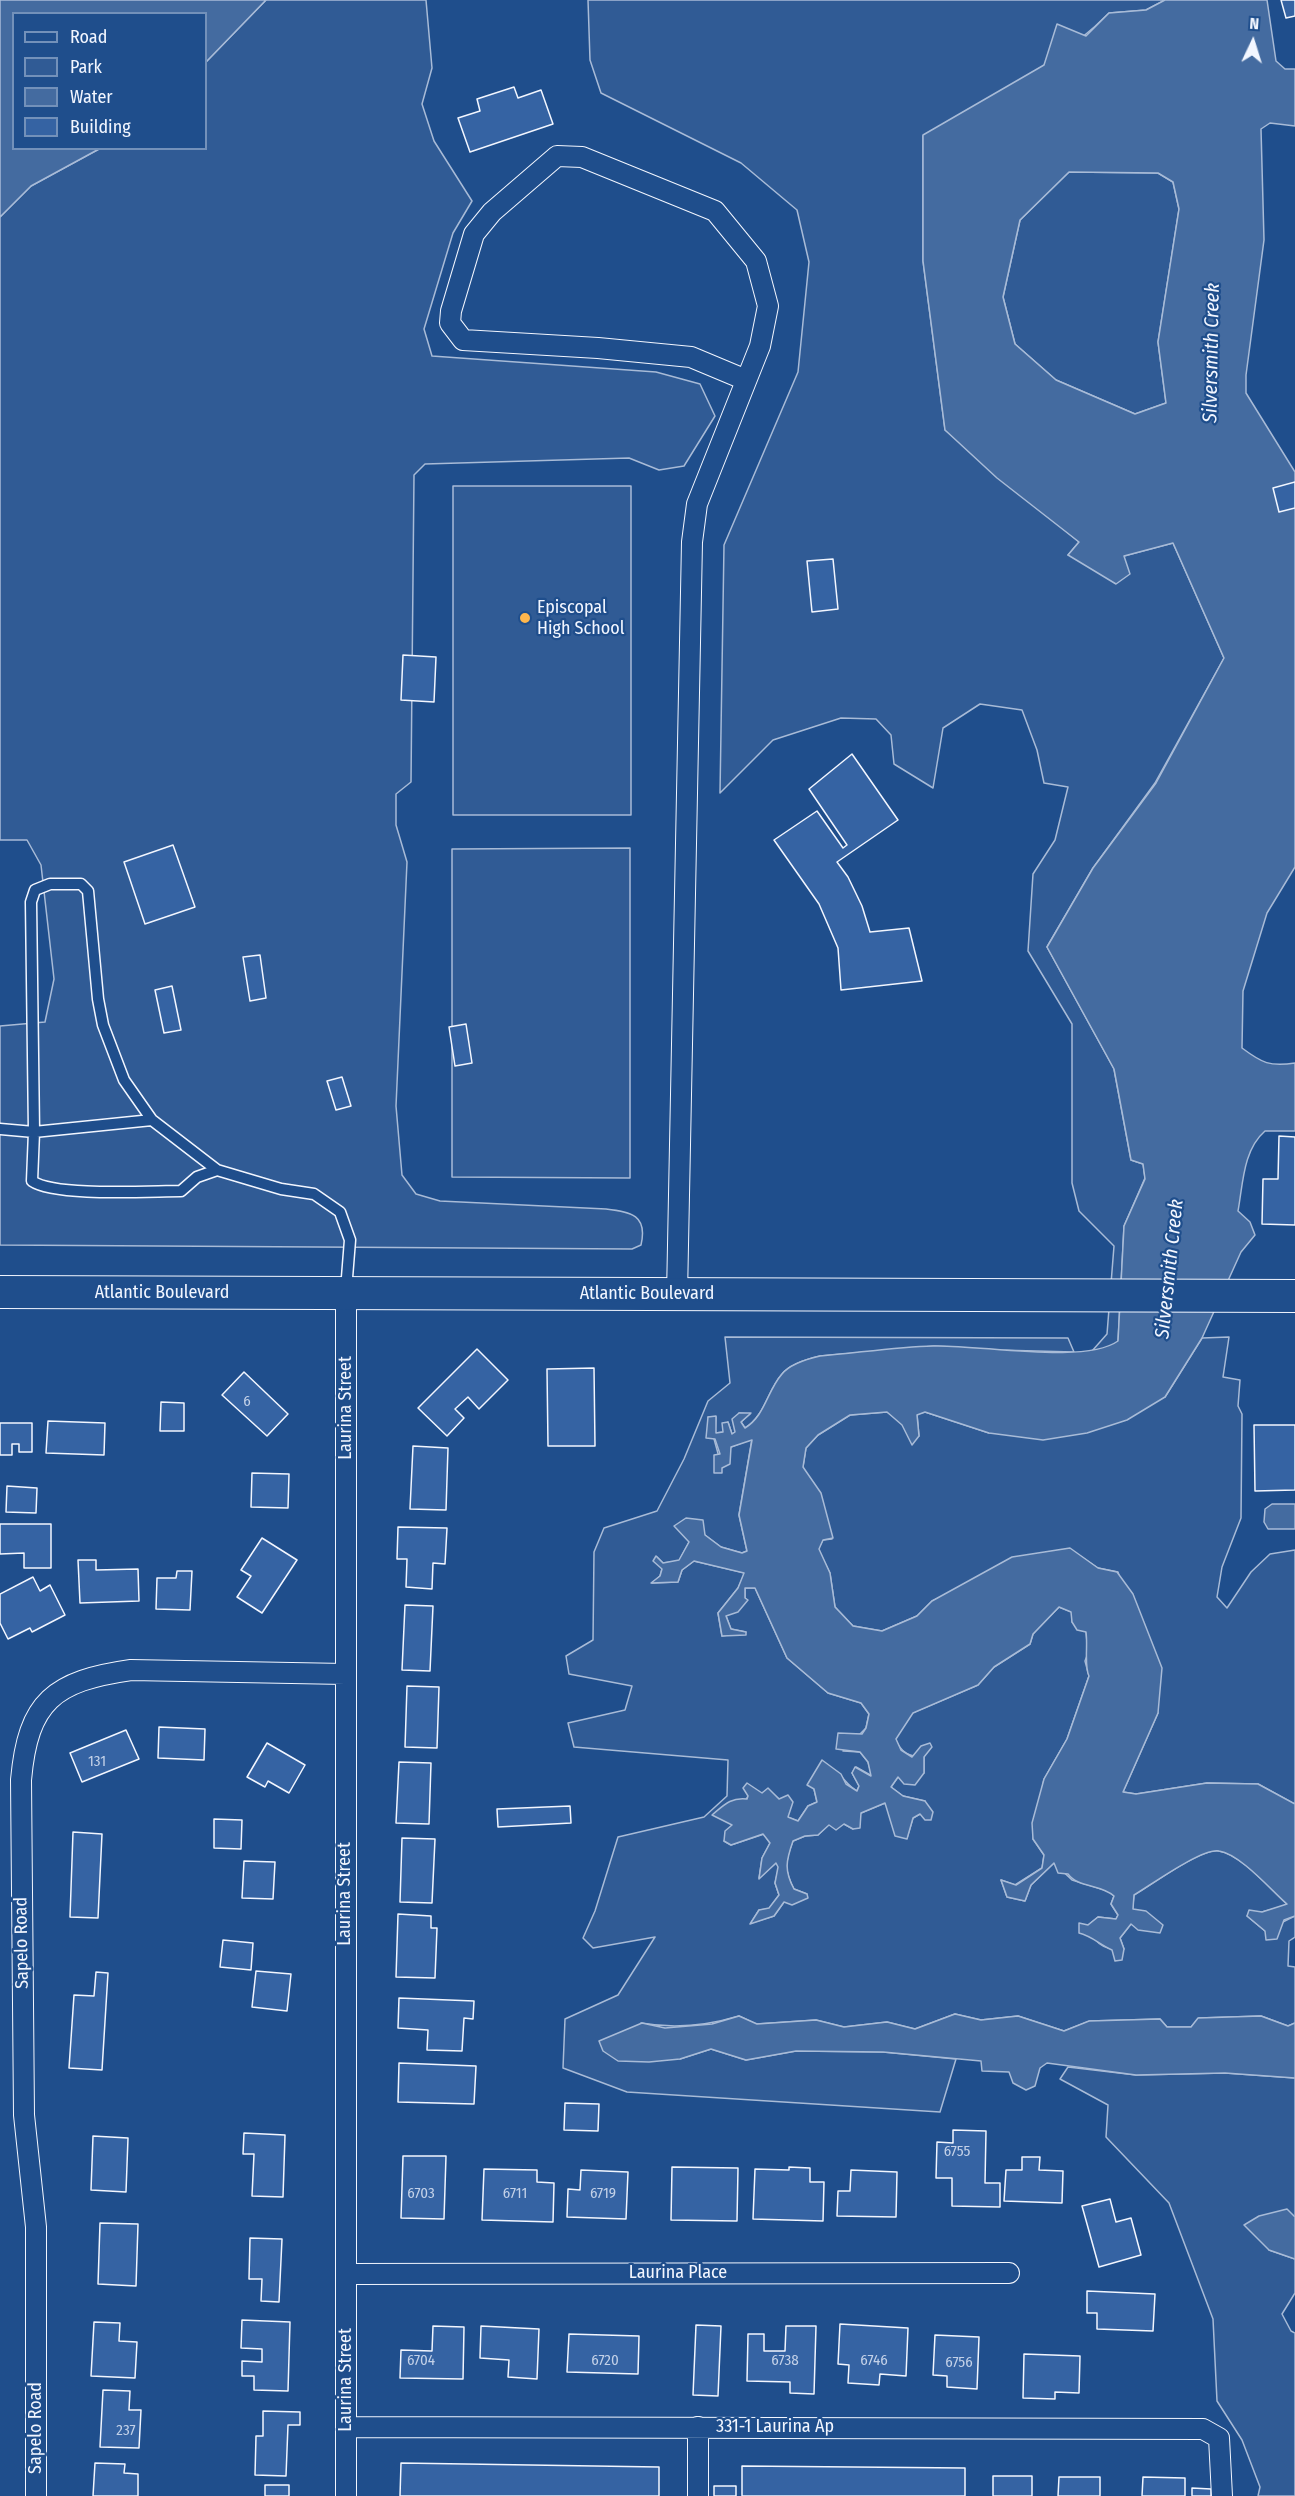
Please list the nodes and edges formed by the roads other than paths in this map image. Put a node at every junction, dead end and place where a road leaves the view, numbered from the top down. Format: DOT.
graph roads {
  1 [pos="746,380"];
  2 [pos="152,1120"];
  3 [pos="0,1129"];
  4 [pos="34,1132"];
  5 [pos="217,1170"];
  6 [pos="0,1292"];
  7 [pos="346,1293"];
  8 [pos="677,1295"];
  9 [pos="1295,1296"];
  10 [pos="345,1674"];
  11 [pos="1009,2273"];
  12 [pos="346,2274"];
  13 [pos="346,2427"];
  14 [pos="699,2427"];
  15 [pos="36,2496"];
  16 [pos="346,2496"];
  17 [pos="698,2496"];
  18 [pos="1222,2496"];
  1 -- 1 [label="street"];
  1 -- 8 [label="street"];
  2 -- 4 [label="lane"];
  2 -- 4 [label="lane"];
  2 -- 5 [label="lane"];
  3 -- 4 [label="lane"];
  4 -- 5 [label="lane"];
  5 -- 7 [label="lane"];
  6 -- 7 [label="main road, Atlantic Boulevard"];
  7 -- 8 [label="main road, Atlantic Boulevard"];
  7 -- 10 [label="street, Laurina Street"];
  8 -- 9 [label="main road, Atlantic Boulevard"];
  10 -- 12 [label="street, Laurina Street"];
  10 -- 15 [label="street, Sapelo Road"];
  11 -- 12 [label="street, Laurina Place"];
  12 -- 13 [label="street, Laurina Street"];
  13 -- 14 [label="street, 331-1 Laurina Ap"];
  13 -- 16 [label="street, Laurina Street"];
  14 -- 17 [label="street"];
  14 -- 18 [label="street, 331-1 Laurina Ap"];
}
